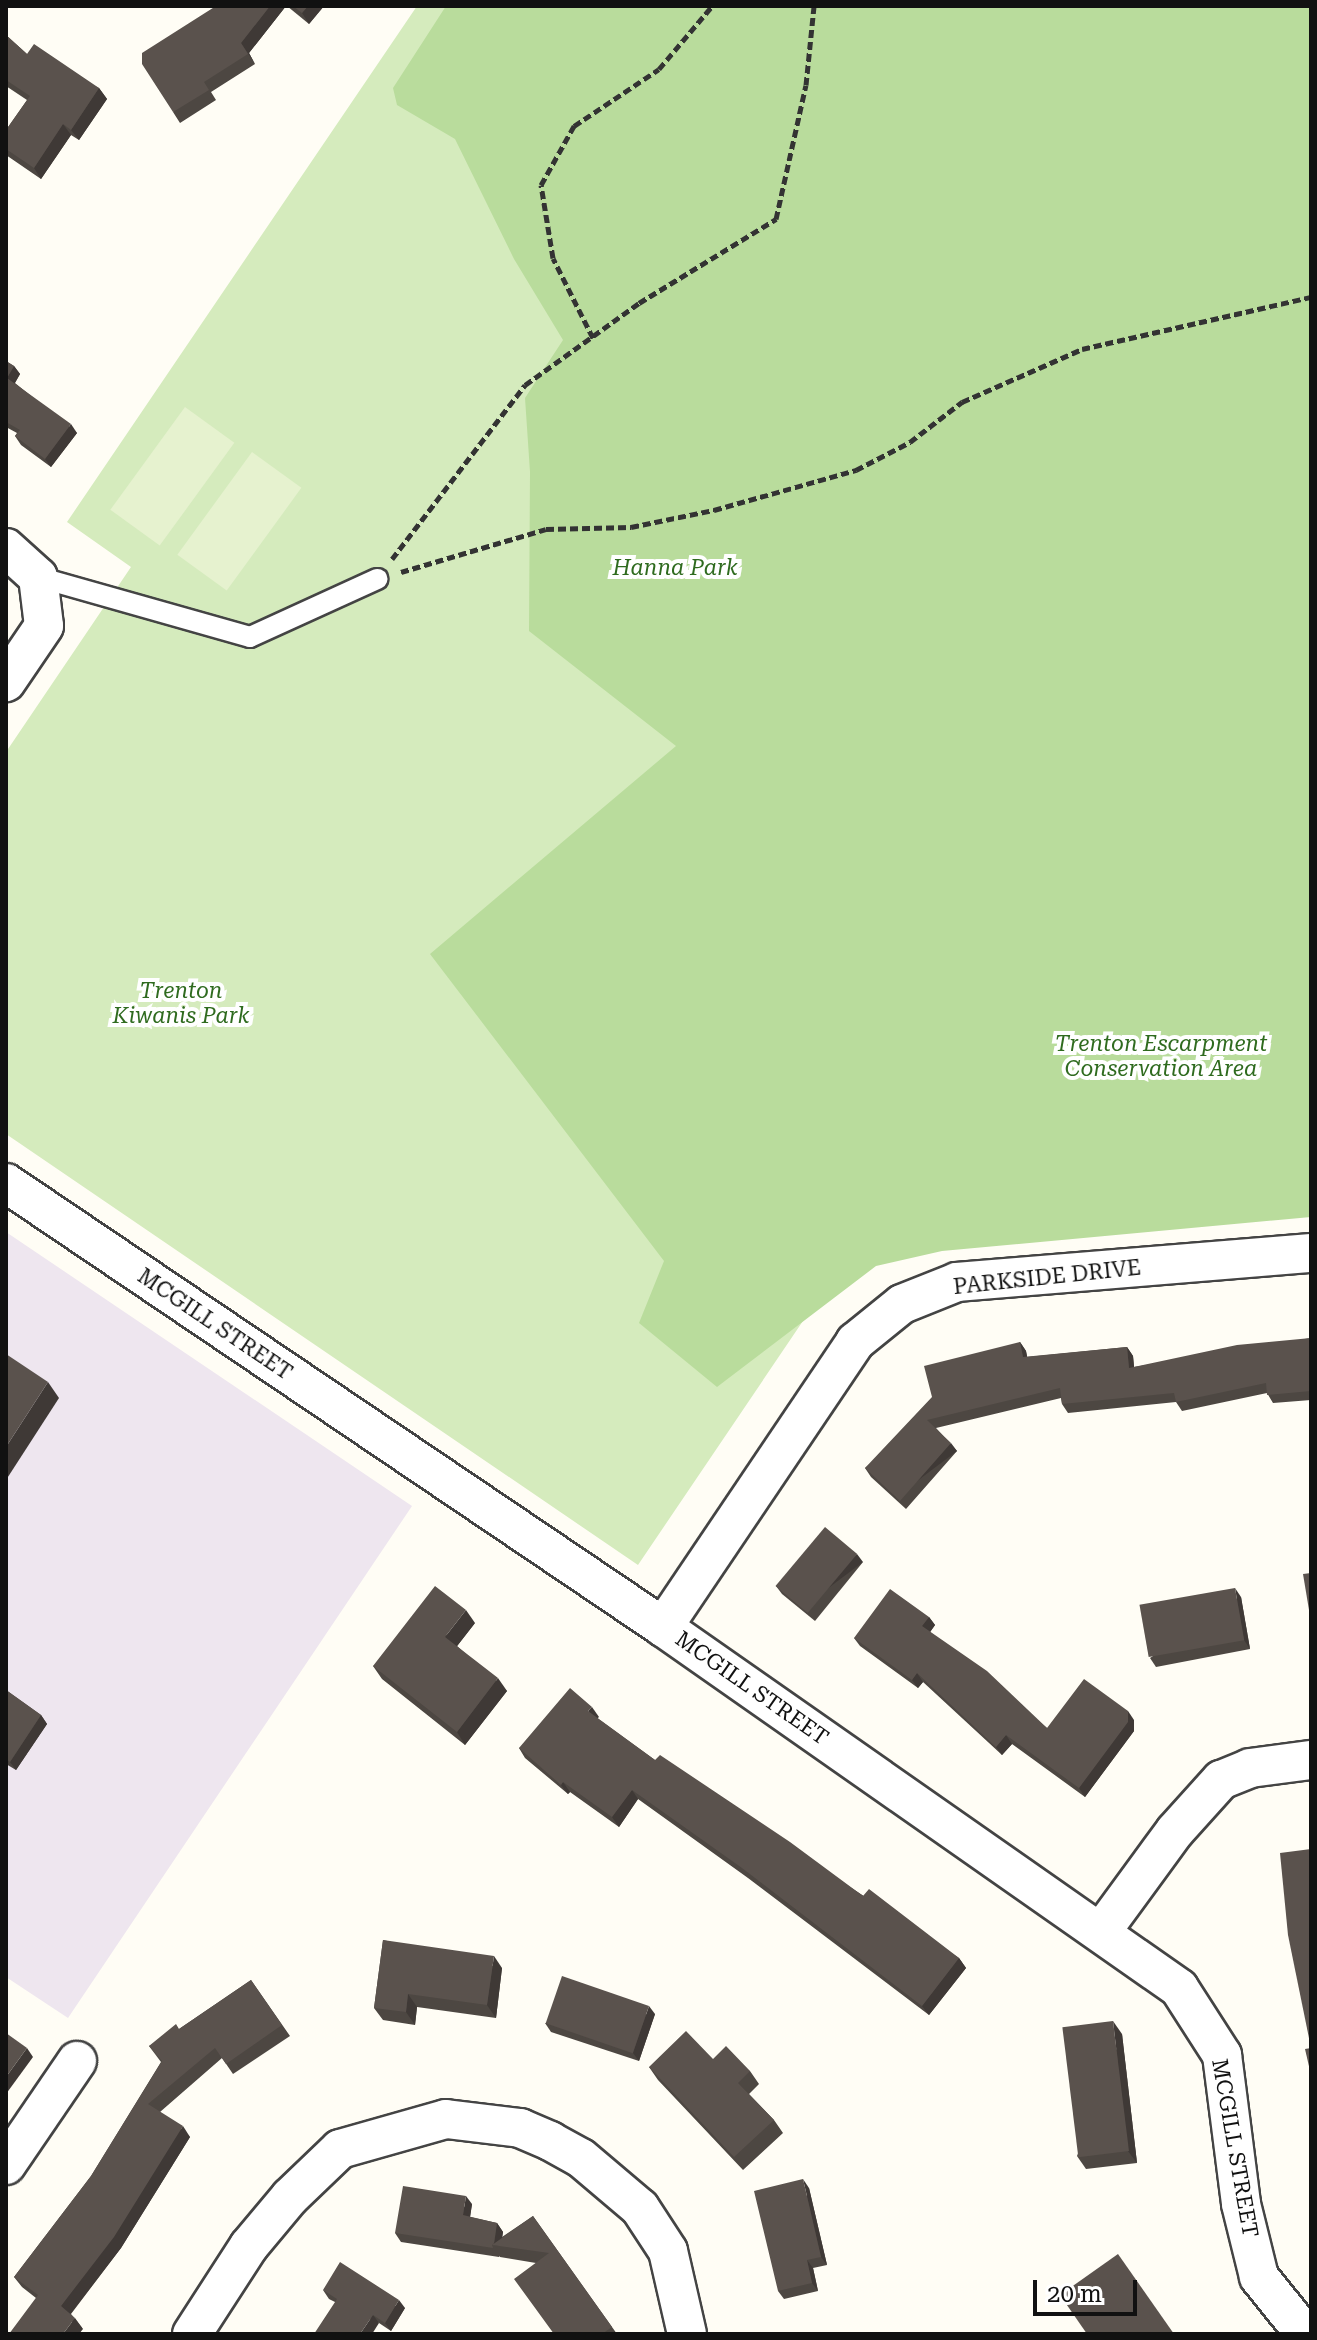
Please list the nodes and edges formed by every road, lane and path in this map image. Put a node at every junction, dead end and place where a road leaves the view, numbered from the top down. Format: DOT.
graph roads {
  1 [pos="712,6"];
  2 [pos="814,6"];
  3 [pos="1311,297"];
  4 [pos="593,338"];
  5 [pos="6,548"];
  6 [pos="38,577"];
  7 [pos="377,579"];
  8 [pos="6,682"];
  9 [pos="6,1183"];
  10 [pos="1311,1253"];
  11 [pos="663,1627"];
  12 [pos="1311,1760"];
  13 [pos="1101,1932"];
  14 [pos="77,2061"];
  15 [pos="6,2165"];
  16 [pos="192,2334"];
  17 [pos="687,2334"];
  18 [pos="1305,2334"];
  1 -- 4 [label="path"];
  2 -- 4 [label="path"];
  3 -- 7 [label="path"];
  4 -- 7 [label="path"];
  5 -- 6 [label="street"];
  6 -- 7 [label="lane"];
  6 -- 8 [label="street"];
  9 -- 11 [label="street, MCGILL STREET"];
  10 -- 11 [label="street, PARKSIDE DRIVE"];
  11 -- 13 [label="street, MCGILL STREET"];
  12 -- 13 [label="street"];
  13 -- 18 [label="street, MCGILL STREET"];
  14 -- 15 [label="street"];
  16 -- 17 [label="street"];
}
